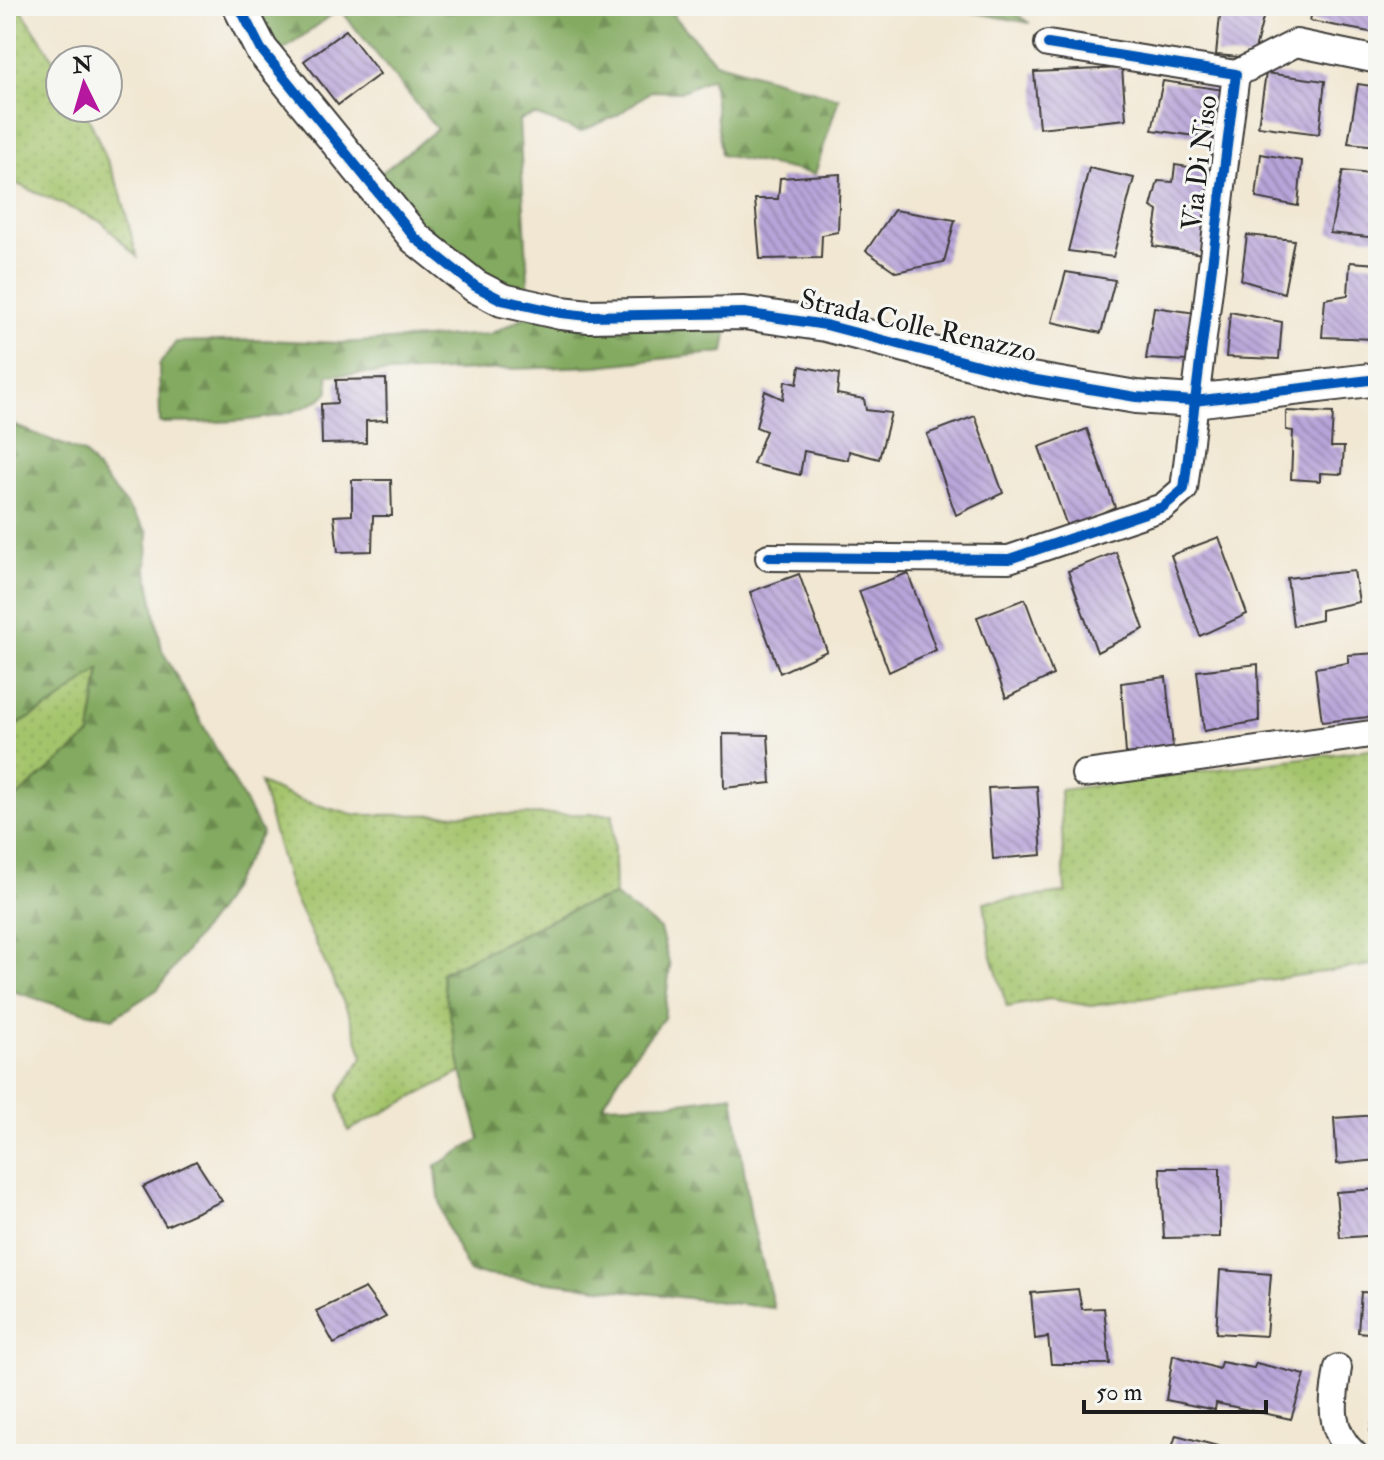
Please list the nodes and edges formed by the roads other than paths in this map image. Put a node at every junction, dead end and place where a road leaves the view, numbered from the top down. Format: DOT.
graph roads {
  1 [pos="239,6"];
  2 [pos="1048,44"];
  3 [pos="1378,60"];
  4 [pos="1236,74"];
  5 [pos="1378,379"];
  6 [pos="1194,401"];
  7 [pos="769,557"];
  8 [pos="1378,733"];
  9 [pos="1085,774"];
  10 [pos="1338,1368"];
  11 [pos="1354,1454"];
  1 -- 6 [label="street, Strada Colle Renazzo"];
  2 -- 4 [label="street, Via Di Niso"];
  3 -- 4 [label="street, Via Di Niso"];
  4 -- 6 [label="street, Via Di Niso"];
  5 -- 6 [label="street, Strada Colle Renazzo"];
  6 -- 7 [label="street"];
  8 -- 9 [label="street"];
  10 -- 11 [label="street"];
}
